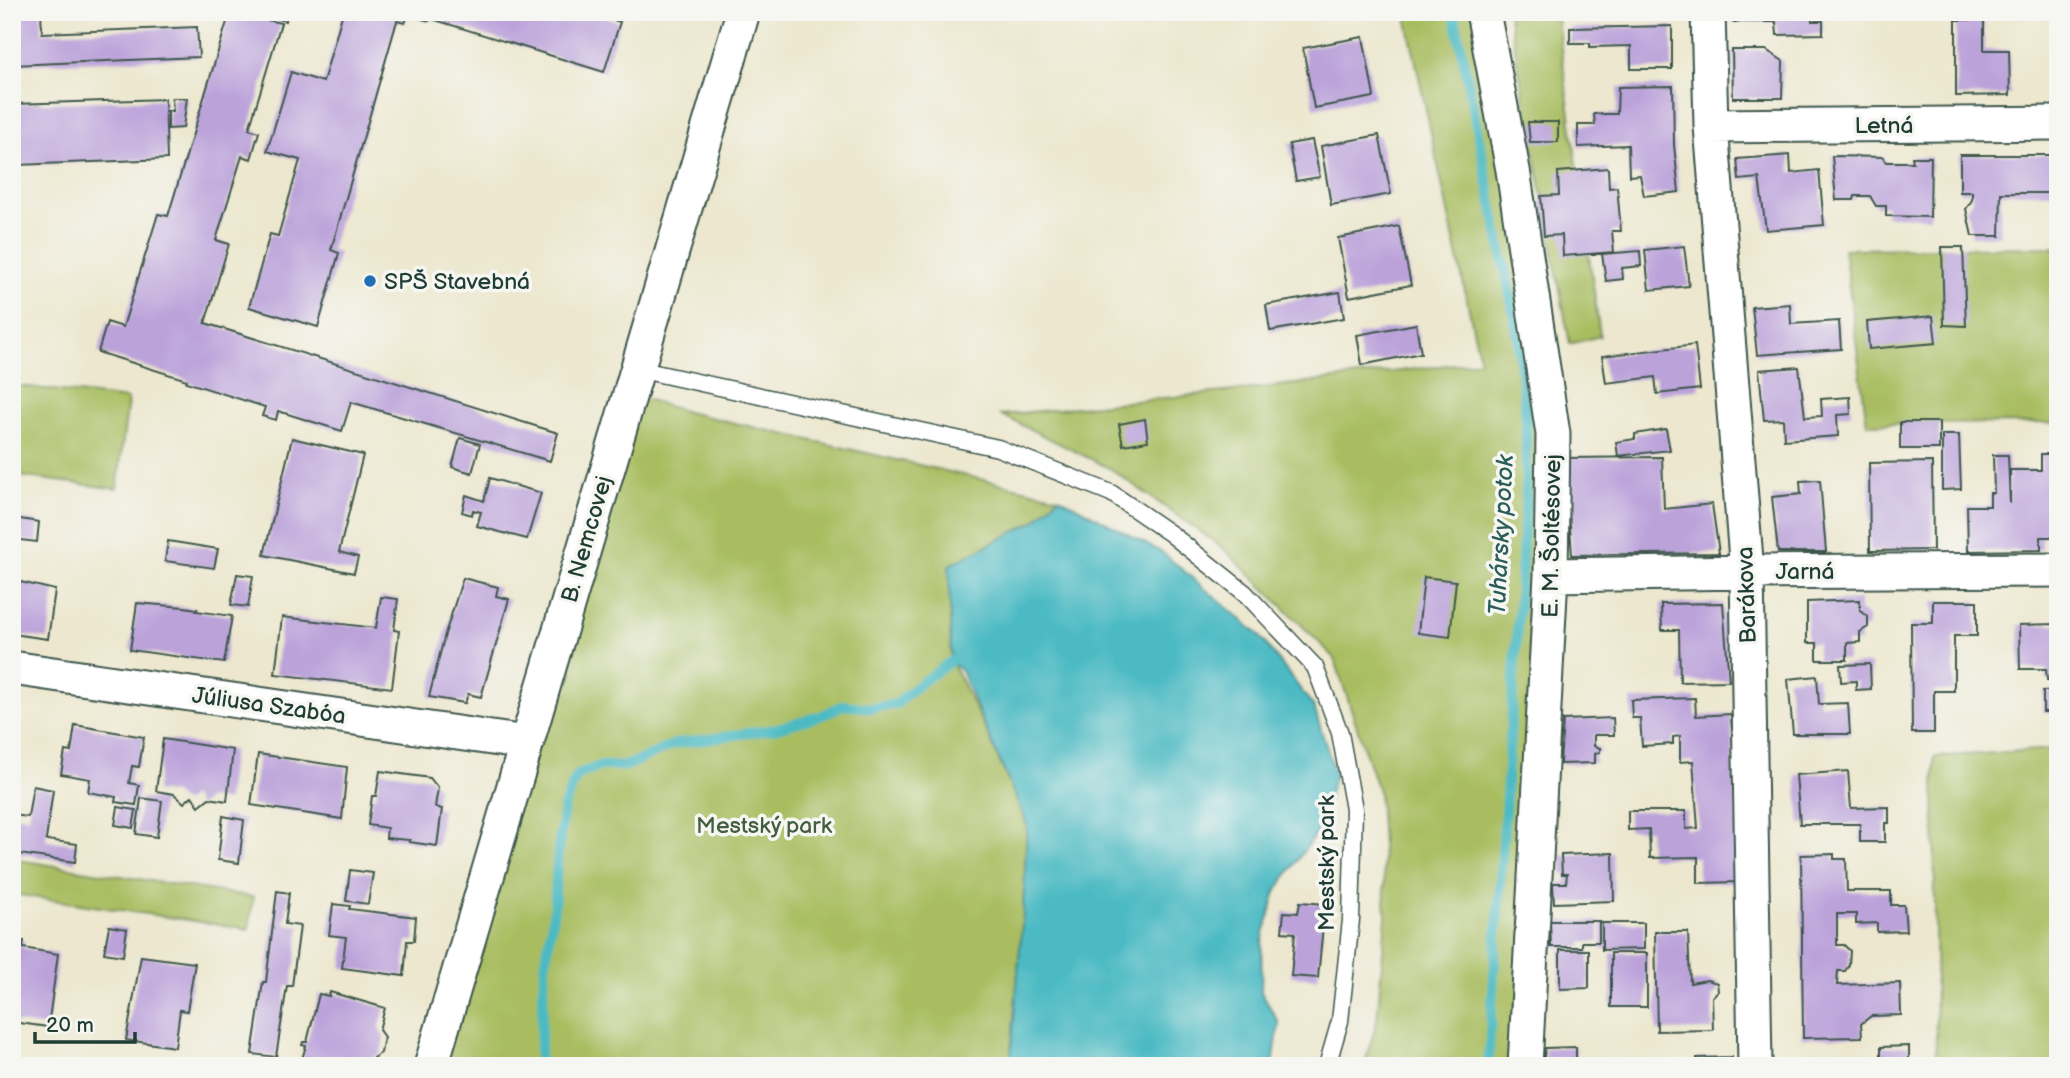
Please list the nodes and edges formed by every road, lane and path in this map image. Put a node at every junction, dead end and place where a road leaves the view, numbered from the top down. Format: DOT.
graph roads {
  1 [pos="743,12"];
  2 [pos="1483,12"];
  3 [pos="1708,12"];
  4 [pos="2058,123"];
  5 [pos="1710,126"];
  6 [pos="638,369"];
  7 [pos="2058,570"];
  8 [pos="1747,572"];
  9 [pos="1551,575"];
  10 [pos="12,668"];
  11 [pos="526,743"];
  12 [pos="431,1066"];
  13 [pos="1327,1066"];
  14 [pos="1525,1066"];
  15 [pos="1755,1066"];
  1 -- 6 [label="street, B. Nemcovej"];
  2 -- 9 [label="street, E. M. Šoltésovej"];
  3 -- 5 [label="street, Barákova"];
  4 -- 5 [label="street, Letná"];
  5 -- 8 [label="street, Barákova"];
  6 -- 11 [label="street, B. Nemcovej"];
  6 -- 13 [label="lane, Mestský park"];
  7 -- 8 [label="street, Jarná"];
  8 -- 9 [label="street, Jarná"];
  8 -- 15 [label="street, Barákova"];
  9 -- 14 [label="street, E. M. Šoltésovej"];
  10 -- 11 [label="street, Júliusa Szabóa"];
  11 -- 12 [label="street, B. Nemcovej"];
}
